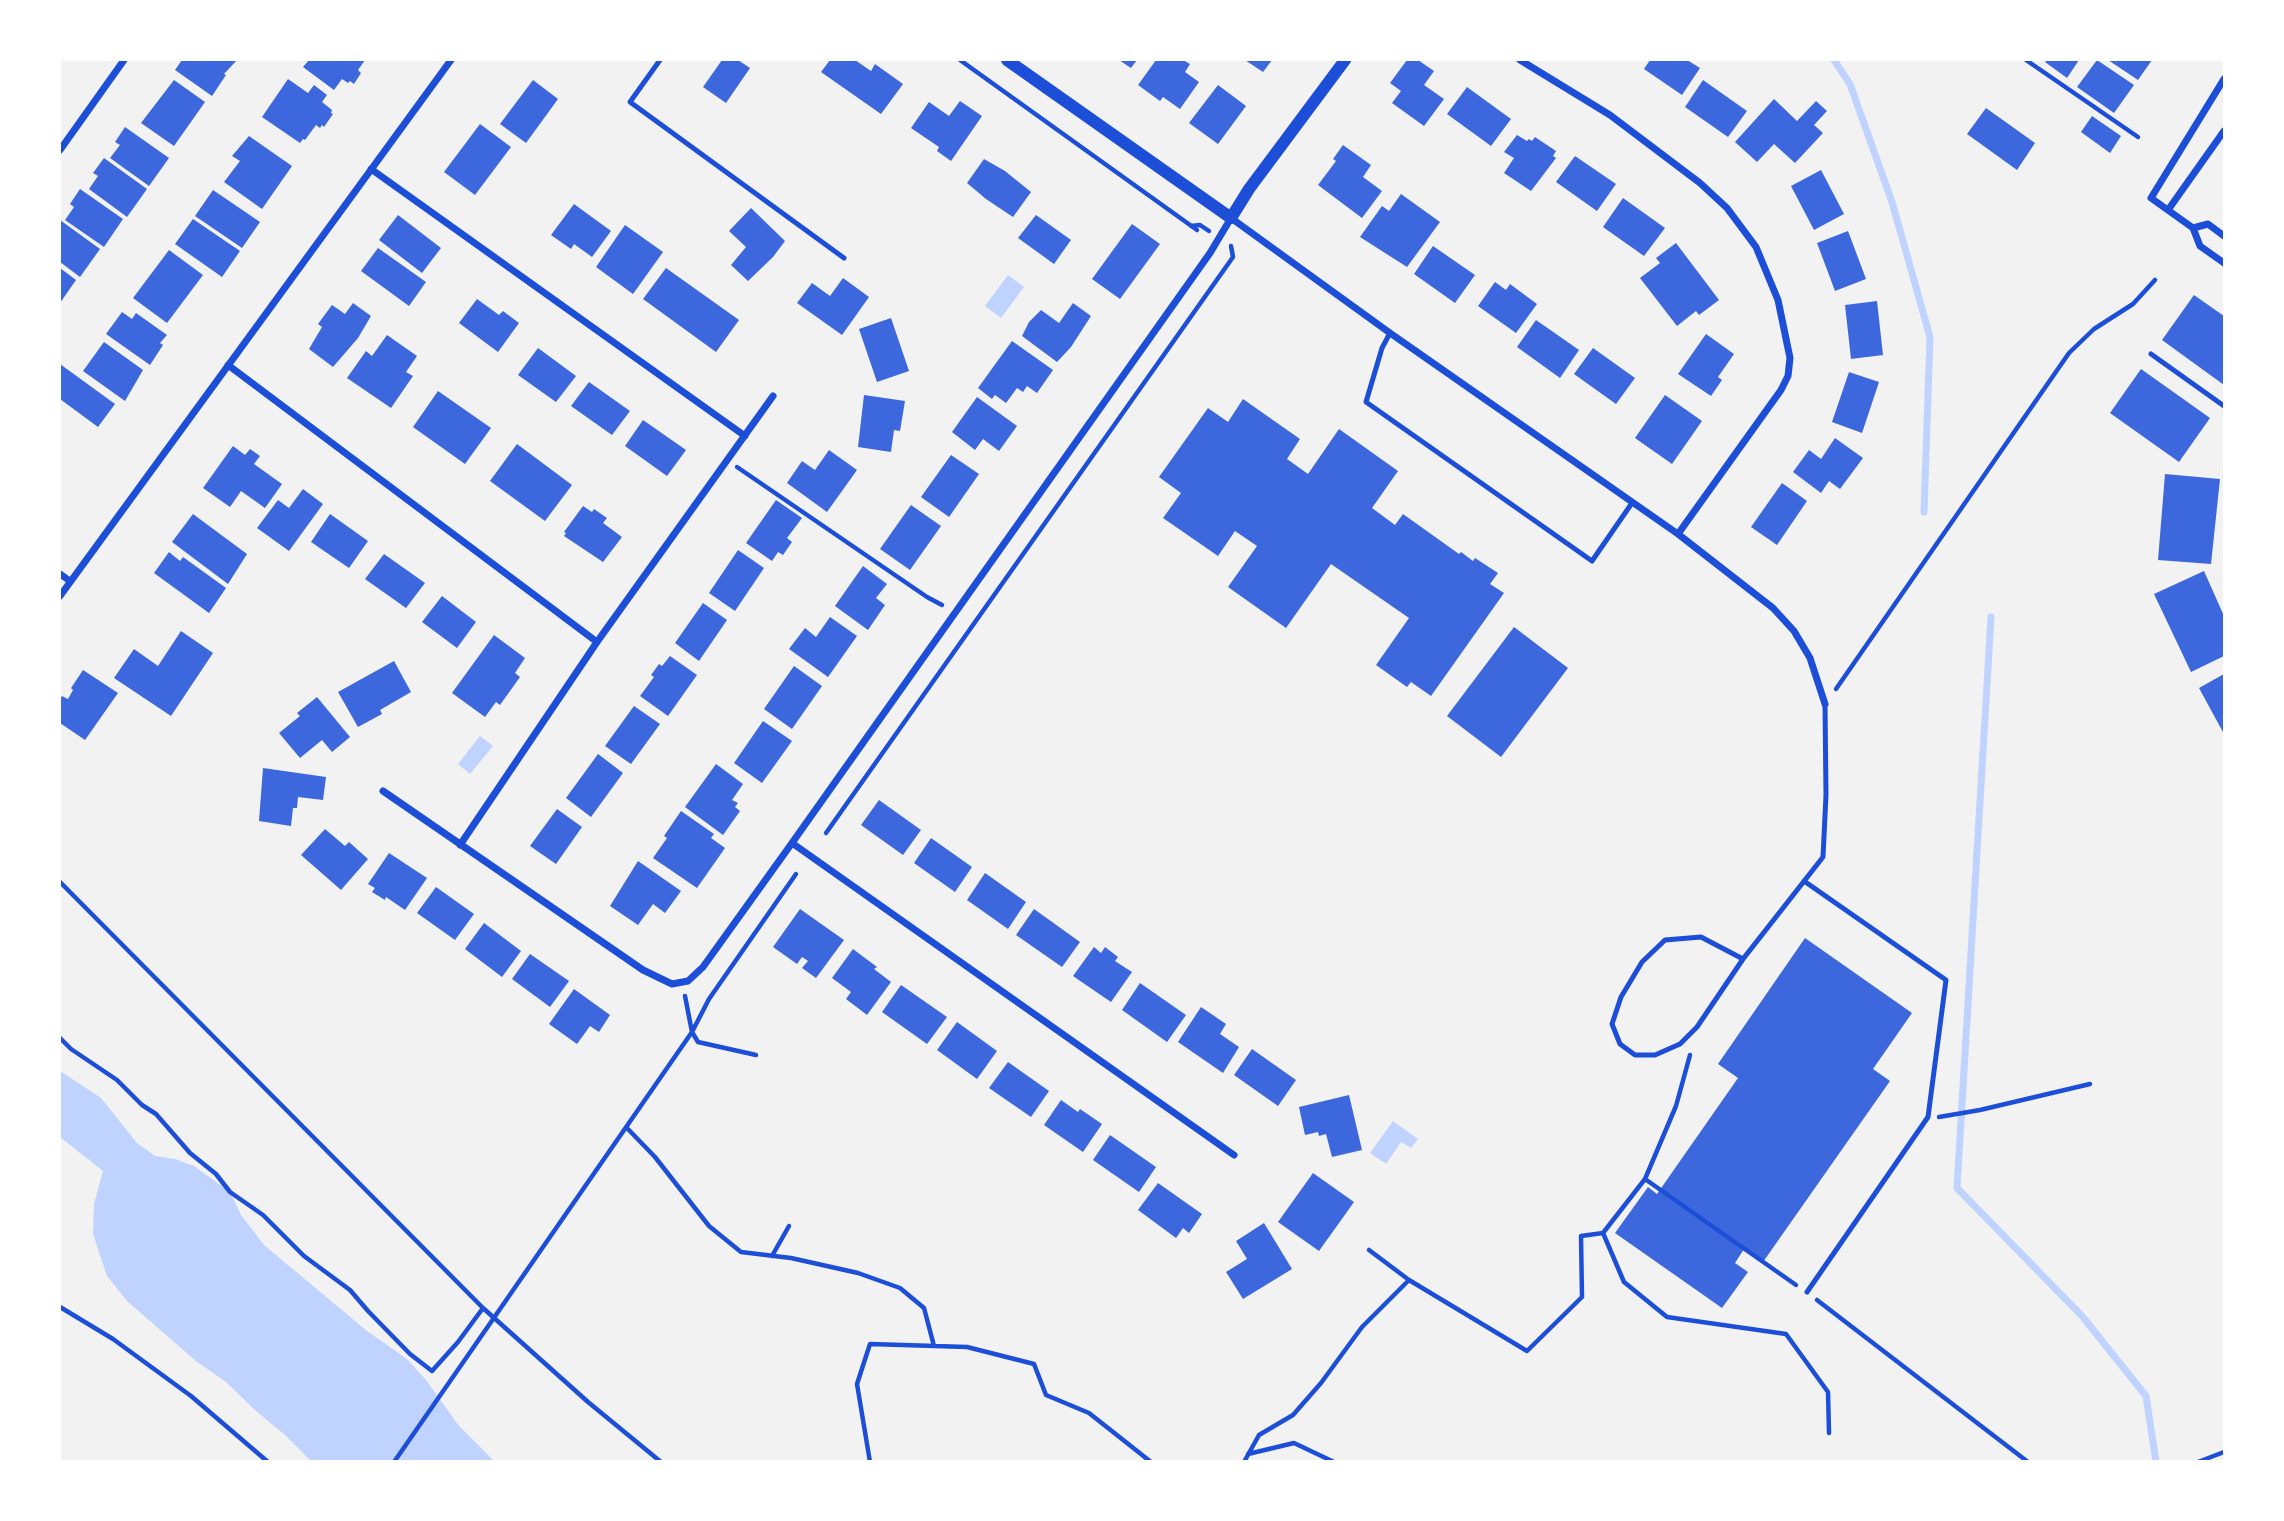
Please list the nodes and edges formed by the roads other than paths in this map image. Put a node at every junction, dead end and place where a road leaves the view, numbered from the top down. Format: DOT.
graph roads {
  1 [pos="124,60"];
  2 [pos="451,60"];
  3 [pos="660,60"];
  4 [pos="1007,60"];
  5 [pos="1345,60"];
  6 [pos="1520,60"];
  7 [pos="2224,79"];
  8 [pos="2224,131"];
  9 [pos="60,149"];
  10 [pos="371,169"];
  11 [pos="2168,210"];
  12 [pos="1231,218"];
  13 [pos="2193,228"];
  14 [pos="2224,236"];
  15 [pos="844,258"];
  16 [pos="2224,262"];
  17 [pos="1390,333"];
  18 [pos="2151,354"];
  19 [pos="228,365"];
  20 [pos="773,396"];
  21 [pos="2224,406"];
  22 [pos="745,436"];
  23 [pos="1632,503"];
  24 [pos="1678,534"];
  25 [pos="60,574"];
  26 [pos="70,581"];
  27 [pos="60,596"];
  28 [pos="597,642"];
  29 [pos="1825,704"];
  30 [pos="383,791"];
  31 [pos="792,843"];
  32 [pos="460,845"];
  33 [pos="1804,881"];
  34 [pos="1743,959"];
  35 [pos="1234,1155"];
  36 [pos="1807,1292"];
  1 -- 9 [label="street"];
  2 -- 10 [label="street"];
  3 -- 15 [label="lane"];
  4 -- 12 [label="street"];
  5 -- 12 [label="street"];
  6 -- 24 [label="street"];
  7 -- 11 [label="street"];
  8 -- 11 [label="street"];
  10 -- 19 [label="street"];
  10 -- 22 [label="street"];
  11 -- 13 [label="street"];
  12 -- 17 [label="street"];
  12 -- 31 [label="street"];
  13 -- 14 [label="street"];
  13 -- 16 [label="street"];
  17 -- 23 [label="street"];
  17 -- 23 [label="lane"];
  18 -- 21 [label="lane"];
  19 -- 26 [label="street"];
  19 -- 28 [label="street"];
  20 -- 22 [label="street"];
  22 -- 28 [label="street"];
  23 -- 24 [label="street"];
  24 -- 29 [label="street"];
  25 -- 26 [label="street"];
  26 -- 27 [label="street"];
  28 -- 32 [label="street"];
  29 -- 33 [label="lane"];
  30 -- 32 [label="street"];
  31 -- 32 [label="street"];
  31 -- 35 [label="street"];
  33 -- 34 [label="lane"];
  33 -- 36 [label="lane"];
  34 -- 34 [label="lane"];
}
